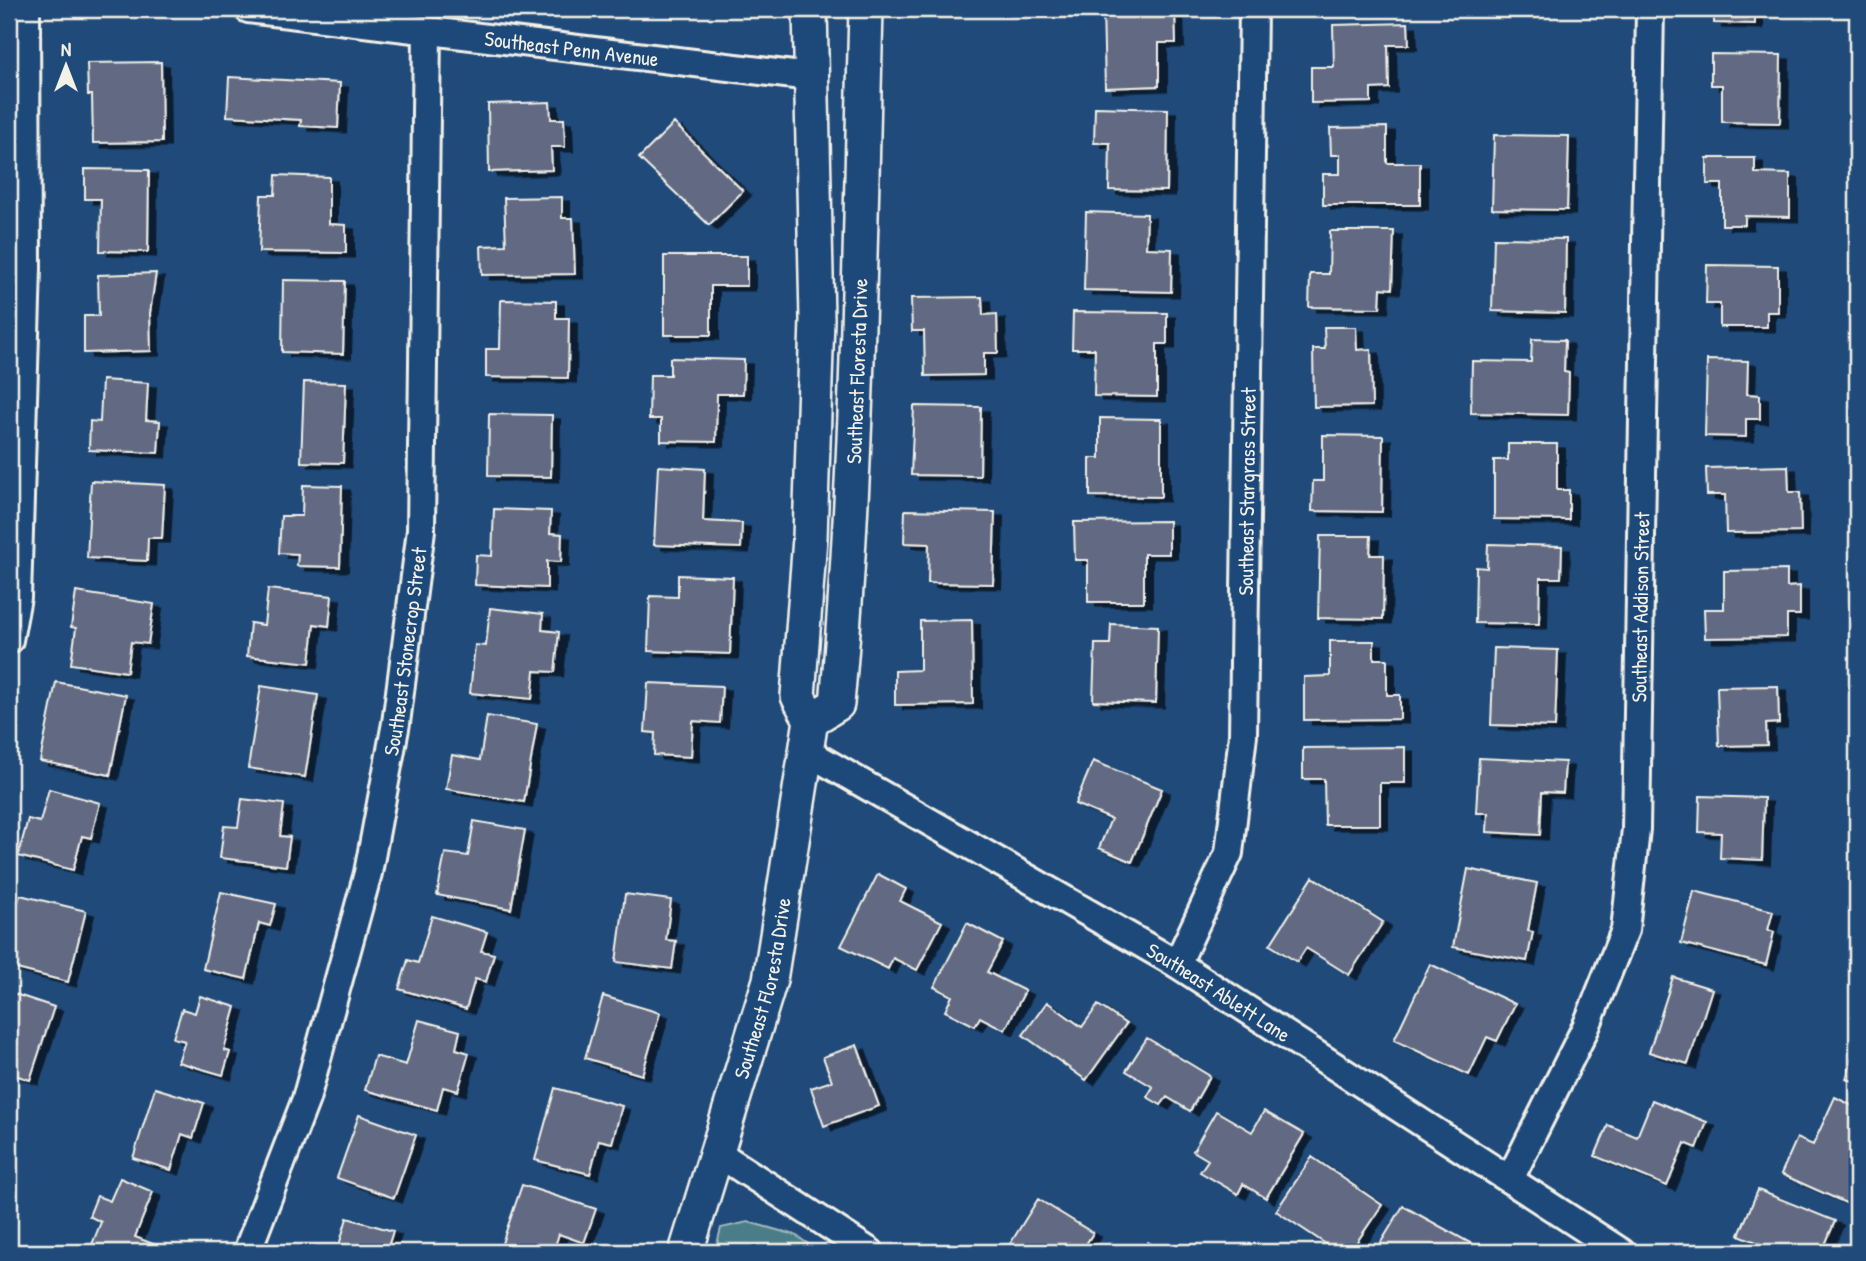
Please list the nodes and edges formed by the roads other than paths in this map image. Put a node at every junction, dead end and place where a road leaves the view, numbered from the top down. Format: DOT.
graph roads {
  1 [pos="26,9"];
  2 [pos="248,9"];
  3 [pos="810,9"];
  4 [pos="866,9"];
  5 [pos="1253,9"];
  6 [pos="1650,9"];
  7 [pos="426,31"];
  8 [pos="810,76"];
  9 [pos="9,640"];
  10 [pos="809,735"];
  11 [pos="1177,964"];
  12 [pos="719,1154"];
  13 [pos="1510,1179"];
  14 [pos="247,1252"];
  15 [pos="686,1252"];
  16 [pos="870,1252"];
  17 [pos="1621,1252"];
  1 -- 9 [label="street"];
  2 -- 7 [label="street, Southeast Penn Avenue"];
  3 -- 8 [label="street, Southeast Floresta Drive"];
  4 -- 10 [label="street, Southeast Floresta Drive"];
  5 -- 11 [label="street, Southeast Stargrass Street"];
  6 -- 13 [label="street, Southeast Addison Street"];
  7 -- 8 [label="street, Southeast Penn Avenue"];
  7 -- 14 [label="street, Southeast Stonecrop Street"];
  8 -- 10 [label="street, Southeast Floresta Drive"];
  10 -- 11 [label="street, Southeast Ablett Lane"];
  10 -- 12 [label="street, Southeast Floresta Drive"];
  11 -- 13 [label="street, Southeast Ablett Lane"];
  12 -- 15 [label="street, Southeast Floresta Drive"];
  12 -- 16 [label="street"];
  13 -- 17 [label="street, Southeast Ablett Lane"];
}
